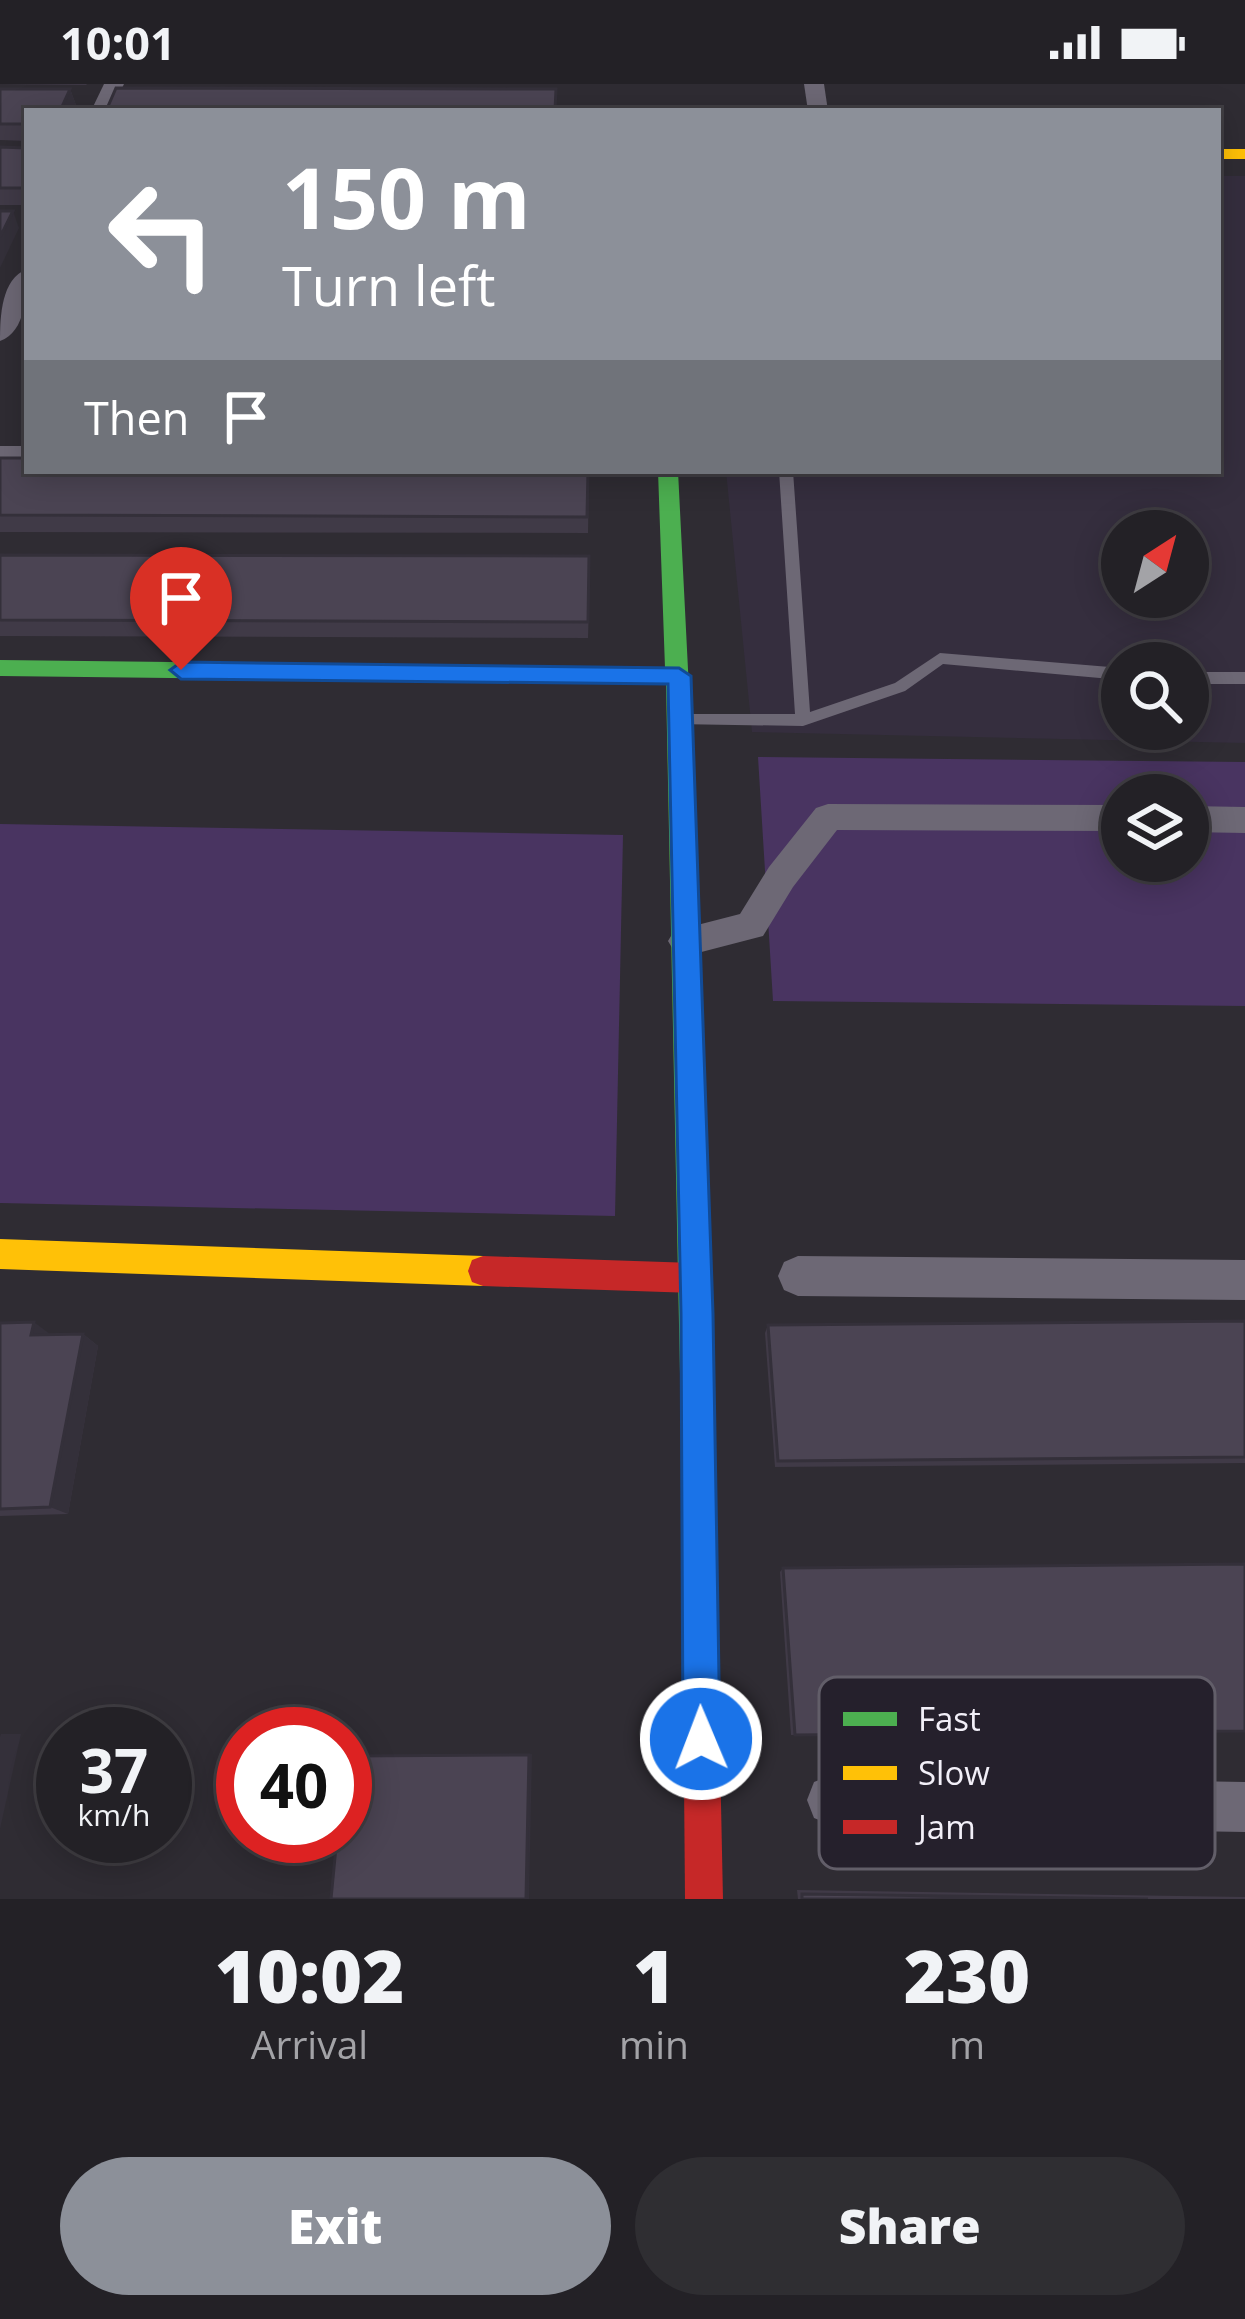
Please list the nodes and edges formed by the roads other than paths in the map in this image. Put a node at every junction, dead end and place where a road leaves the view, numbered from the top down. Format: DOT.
graph roads {
  1 [pos="19,283"];
  2 [pos="0,334"];
  3 [pos="668,474"];
  4 [pos="786,474"];
  5 [pos="0,668"];
  6 [pos="1101,672"];
  7 [pos="679,676"];
  8 [pos="1245,677"];
  9 [pos="1209,678"];
  10 [pos="803,720"];
  11 [pos="680,721"];
  12 [pos="1101,818"];
  13 [pos="1209,819"];
  14 [pos="1245,820"];
  15 [pos="686,941"];
  16 [pos="0,1254"];
  17 [pos="798,1276"];
  18 [pos="694,1278"];
  19 [pos="1245,1280"];
  20 [pos="1215,1806"];
  21 [pos="1245,1807"];
  22 [pos="704,1899"];
  1 -- 2 [label="street"];
  3 -- 7 [label="street"];
  4 -- 10 [label="lane"];
  5 -- 7 [label="street"];
  6 -- 10 [label="lane"];
  7 -- 11 [label="street"];
  8 -- 9 [label="lane"];
  10 -- 11 [label="lane"];
  11 -- 15 [label="street"];
  12 -- 15 [label="street"];
  13 -- 14 [label="street"];
  15 -- 18 [label="street"];
  16 -- 18 [label="street"];
  17 -- 19 [label="street"];
  18 -- 22 [label="street"];
  20 -- 21 [label="street"];
}
